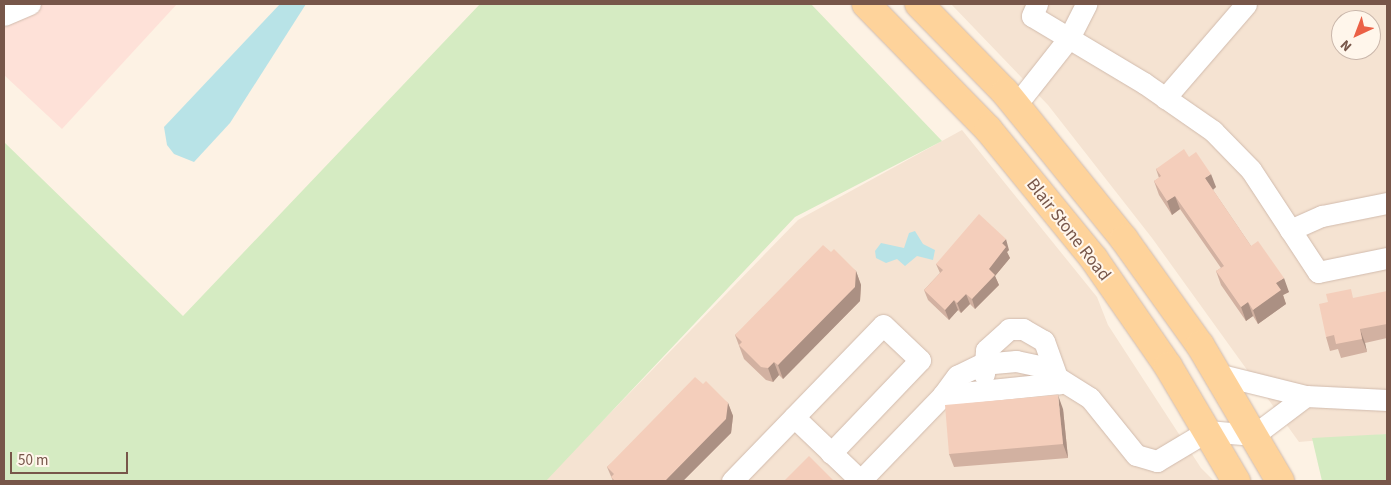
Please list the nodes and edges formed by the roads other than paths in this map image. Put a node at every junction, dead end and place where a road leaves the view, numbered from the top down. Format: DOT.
graph roads {
  1 [pos="30,4"];
  2 [pos="866,4"];
  3 [pos="919,4"];
  4 [pos="1038,4"];
  5 [pos="1086,4"];
  6 [pos="1246,4"];
  7 [pos="4,16"];
  8 [pos="1069,38"];
  9 [pos="1165,98"];
  10 [pos="1016,105"];
  11 [pos="1387,202"];
  12 [pos="1290,230"];
  13 [pos="1387,258"];
  14 [pos="982,364"];
  15 [pos="1217,374"];
  16 [pos="1059,383"];
  17 [pos="986,388"];
  18 [pos="943,395"];
  19 [pos="1306,396"];
  20 [pos="1387,400"];
  21 [pos="794,417"];
  22 [pos="1206,431"];
  23 [pos="1254,435"];
  24 [pos="831,453"];
  25 [pos="732,481"];
  26 [pos="860,481"];
  27 [pos="1236,481"];
  28 [pos="1280,481"];
  1 -- 7 [label="street"];
  2 -- 22 [label="main road, Blair Stone Road"];
  3 -- 10 [label="main road"];
  4 -- 8 [label="street"];
  5 -- 8 [label="street"];
  6 -- 9 [label="street"];
  8 -- 9 [label="street"];
  8 -- 10 [label="street"];
  9 -- 12 [label="street"];
  10 -- 15 [label="main road"];
  11 -- 12 [label="street"];
  12 -- 13 [label="street"];
  14 -- 16 [label="street"];
  14 -- 16 [label="street"];
  14 -- 17 [label="street"];
  14 -- 18 [label="street"];
  15 -- 19 [label="street"];
  15 -- 23 [label="main road"];
  16 -- 17 [label="street"];
  16 -- 22 [label="street"];
  17 -- 18 [label="street"];
  18 -- 26 [label="street"];
  19 -- 20 [label="street"];
  19 -- 23 [label="street"];
  21 -- 24 [label="street"];
  21 -- 24 [label="street"];
  21 -- 25 [label="street"];
  22 -- 23 [label="street"];
  22 -- 27 [label="main road, Blair Stone Road"];
  23 -- 28 [label="main road"];
  24 -- 26 [label="street"];
}
